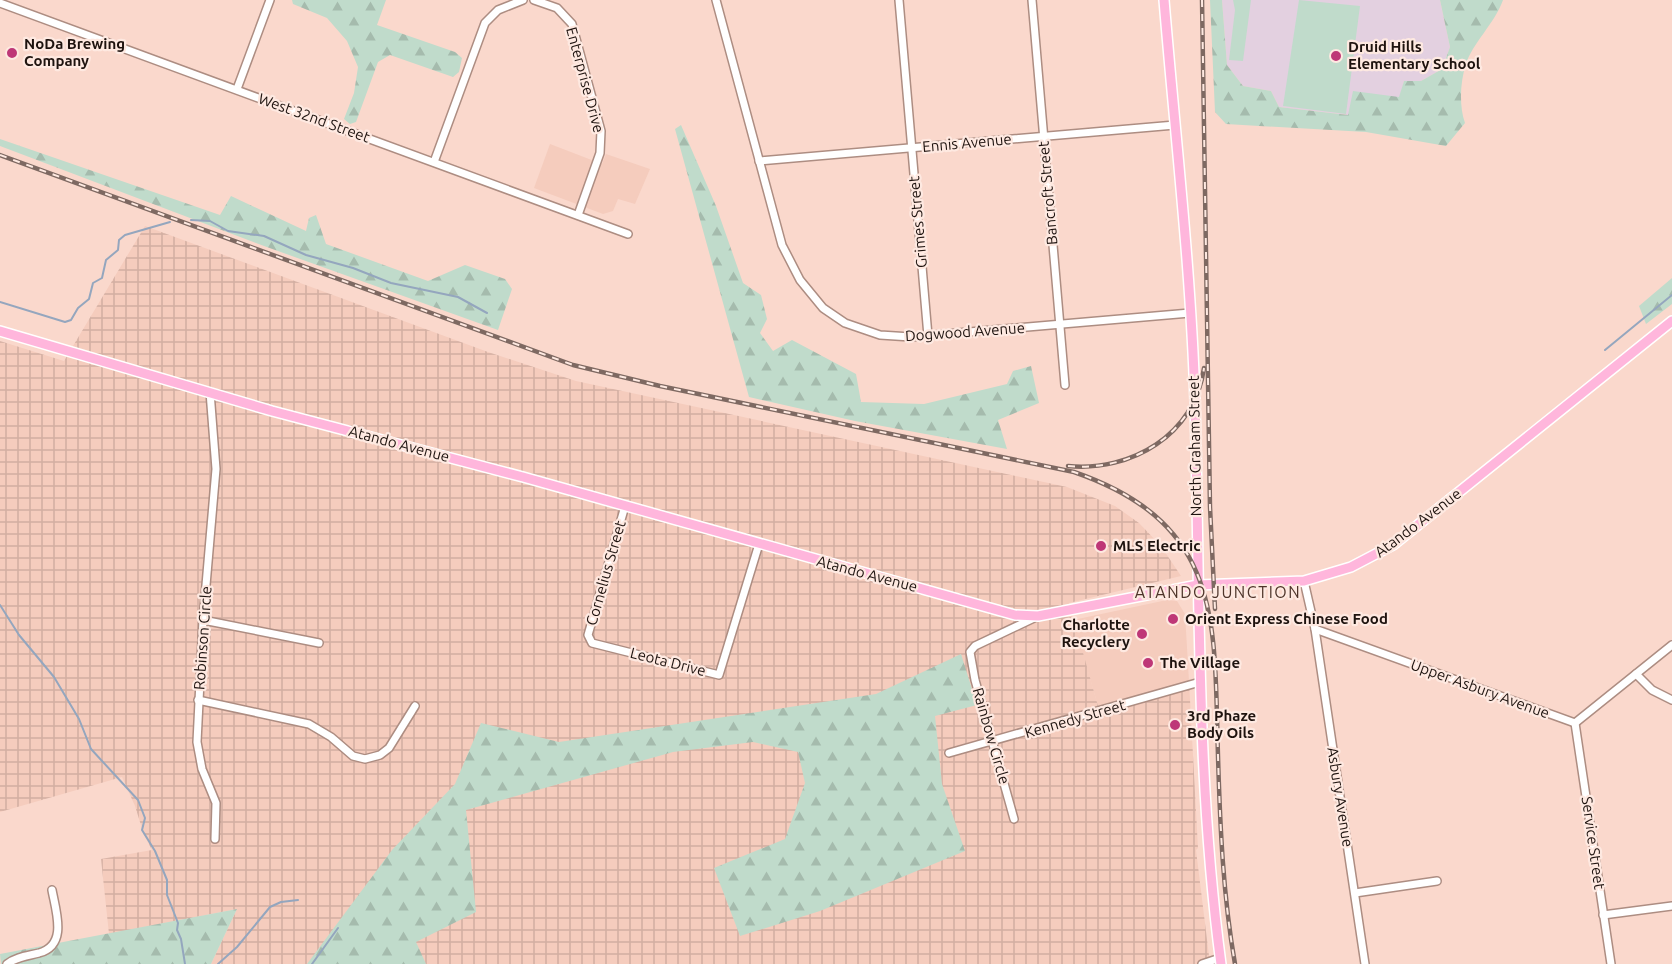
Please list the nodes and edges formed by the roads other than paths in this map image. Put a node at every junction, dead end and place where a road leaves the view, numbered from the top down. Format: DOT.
graph roads {
  1 [pos="270,0"];
  2 [pos="523,0"];
  3 [pos="534,0"];
  4 [pos="716,0"];
  5 [pos="899,0"];
  6 [pos="1032,0"];
  7 [pos="1164,0"];
  8 [pos="0,3"];
  9 [pos="237,89"];
  10 [pos="1175,125"];
  11 [pos="1044,137"];
  12 [pos="912,148"];
  13 [pos="759,161"];
  14 [pos="434,162"];
  15 [pos="578,214"];
  16 [pos="628,234"];
  17 [pos="1190,313"];
  18 [pos="1672,321"];
  19 [pos="1060,324"];
  20 [pos="0,330"];
  21 [pos="928,336"];
  22 [pos="1065,385"];
  23 [pos="210,392"];
  24 [pos="625,506"];
  25 [pos="759,544"];
  26 [pos="1304,581"];
  27 [pos="1198,585"];
  28 [pos="1038,616"];
  29 [pos="203,620"];
  30 [pos="1315,629"];
  31 [pos="589,640"];
  32 [pos="319,643"];
  33 [pos="1672,645"];
  34 [pos="1636,674"];
  35 [pos="1200,682"];
  36 [pos="198,700"];
  37 [pos="1672,700"];
  38 [pos="415,706"];
  39 [pos="1575,723"];
  40 [pos="992,742"];
  41 [pos="949,753"];
  42 [pos="1014,819"];
  43 [pos="215,839"];
  44 [pos="1437,881"];
  45 [pos="52,890"];
  46 [pos="1355,893"];
  47 [pos="1672,906"];
  48 [pos="1603,915"];
  49 [pos="1220,961"];
  50 [pos="7,964"];
  51 [pos="1202,964"];
  52 [pos="1365,964"];
  53 [pos="1611,964"];
  1 -- 9 [label="street"];
  2 -- 14 [label="street"];
  3 -- 15 [label="street, Enterprise Drive"];
  4 -- 13 [label="street, Dogwood Avenue"];
  5 -- 12 [label="street, Grimes Street"];
  6 -- 11 [label="street, Bancroft Street"];
  7 -- 10 [label="main road, North Graham Street"];
  8 -- 9 [label="street, West 32nd Street"];
  9 -- 14 [label="street, West 32nd Street"];
  10 -- 11 [label="street, Ennis Avenue"];
  10 -- 17 [label="main road, North Graham Street"];
  11 -- 12 [label="street, Ennis Avenue"];
  11 -- 19 [label="street, Bancroft Street"];
  12 -- 13 [label="street, Ennis Avenue"];
  12 -- 21 [label="street, Grimes Street"];
  13 -- 21 [label="street, Dogwood Avenue"];
  14 -- 15 [label="street, West 32nd Street"];
  15 -- 16 [label="street, West 32nd Street"];
  17 -- 19 [label="street, Dogwood Avenue"];
  17 -- 27 [label="main road, North Graham Street"];
  18 -- 26 [label="main road, Atando Avenue"];
  19 -- 21 [label="street, Dogwood Avenue"];
  19 -- 22 [label="street, Bancroft Street"];
  20 -- 23 [label="main road, Atando Avenue"];
  23 -- 24 [label="main road, Atando Avenue"];
  23 -- 29 [label="street, Robinson Circle"];
  24 -- 25 [label="main road, Atando Avenue"];
  24 -- 31 [label="street, Cornelius Street"];
  25 -- 28 [label="main road, Atando Avenue"];
  25 -- 31 [label="street, Leota Drive"];
  26 -- 27 [label="main road, Atando Avenue"];
  26 -- 30 [label="street"];
  27 -- 28 [label="main road, Atando Avenue"];
  27 -- 35 [label="main road, North Graham Street"];
  28 -- 40 [label="street, Rainbow Circle"];
  29 -- 32 [label="street"];
  29 -- 36 [label="street, Robinson Circle"];
  30 -- 39 [label="street, Upper Asbury Avenue"];
  30 -- 46 [label="street, Asbury Avenue"];
  33 -- 34 [label="street"];
  34 -- 37 [label="street"];
  34 -- 39 [label="street"];
  35 -- 40 [label="street, Kennedy Street"];
  35 -- 49 [label="main road, North Graham Street"];
  36 -- 38 [label="street, Robinson Circle"];
  36 -- 43 [label="street"];
  39 -- 48 [label="street, Service Street"];
  40 -- 41 [label="street, Kennedy Street"];
  40 -- 42 [label="street, Rainbow Circle"];
  44 -- 46 [label="street"];
  45 -- 50 [label="street"];
  46 -- 52 [label="street, Asbury Avenue"];
  47 -- 48 [label="street"];
  48 -- 53 [label="street, Service Street"];
  49 -- 51 [label="street"];
}
